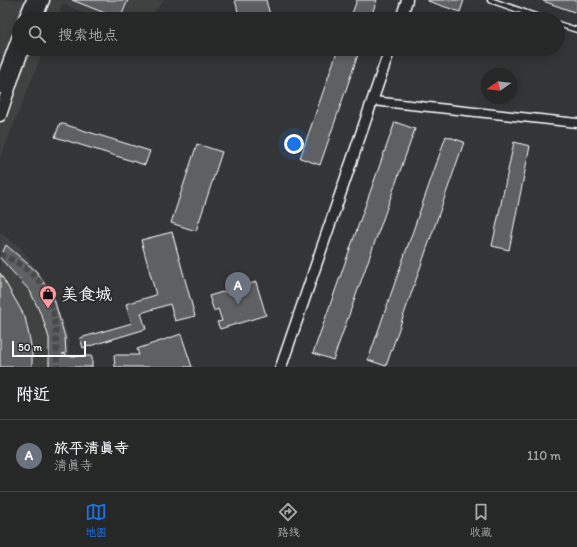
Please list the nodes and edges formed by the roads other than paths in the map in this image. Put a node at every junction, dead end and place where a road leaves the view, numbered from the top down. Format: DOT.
graph roads {
  1 [pos="33,0"];
  2 [pos="43,0"];
  3 [pos="407,0"];
  4 [pos="490,0"];
  5 [pos="28,12"];
  6 [pos="38,12"];
  7 [pos="403,12"];
  8 [pos="524,12"];
  9 [pos="565,26"];
  10 [pos="577,30"];
  11 [pos="12,51"];
  12 [pos="20,56"];
  13 [pos="388,56"];
  14 [pos="3,70"];
  15 [pos="0,87"];
  16 [pos="373,101"];
  17 [pos="0,115"];
  18 [pos="577,124"];
  19 [pos="281,367"];
  1 -- 5 [label="main road"];
  2 -- 6 [label="main road"];
  3 -- 7 [label="street"];
  4 -- 8 [label="lane"];
  9 -- 10 [label="lane"];
  11 -- 14 [label="main road"];
  12 -- 17 [label="main road"];
  13 -- 16 [label="street"];
  14 -- 15 [label="main road"];
  16 -- 18 [label="street"];
  16 -- 19 [label="street"];
}
